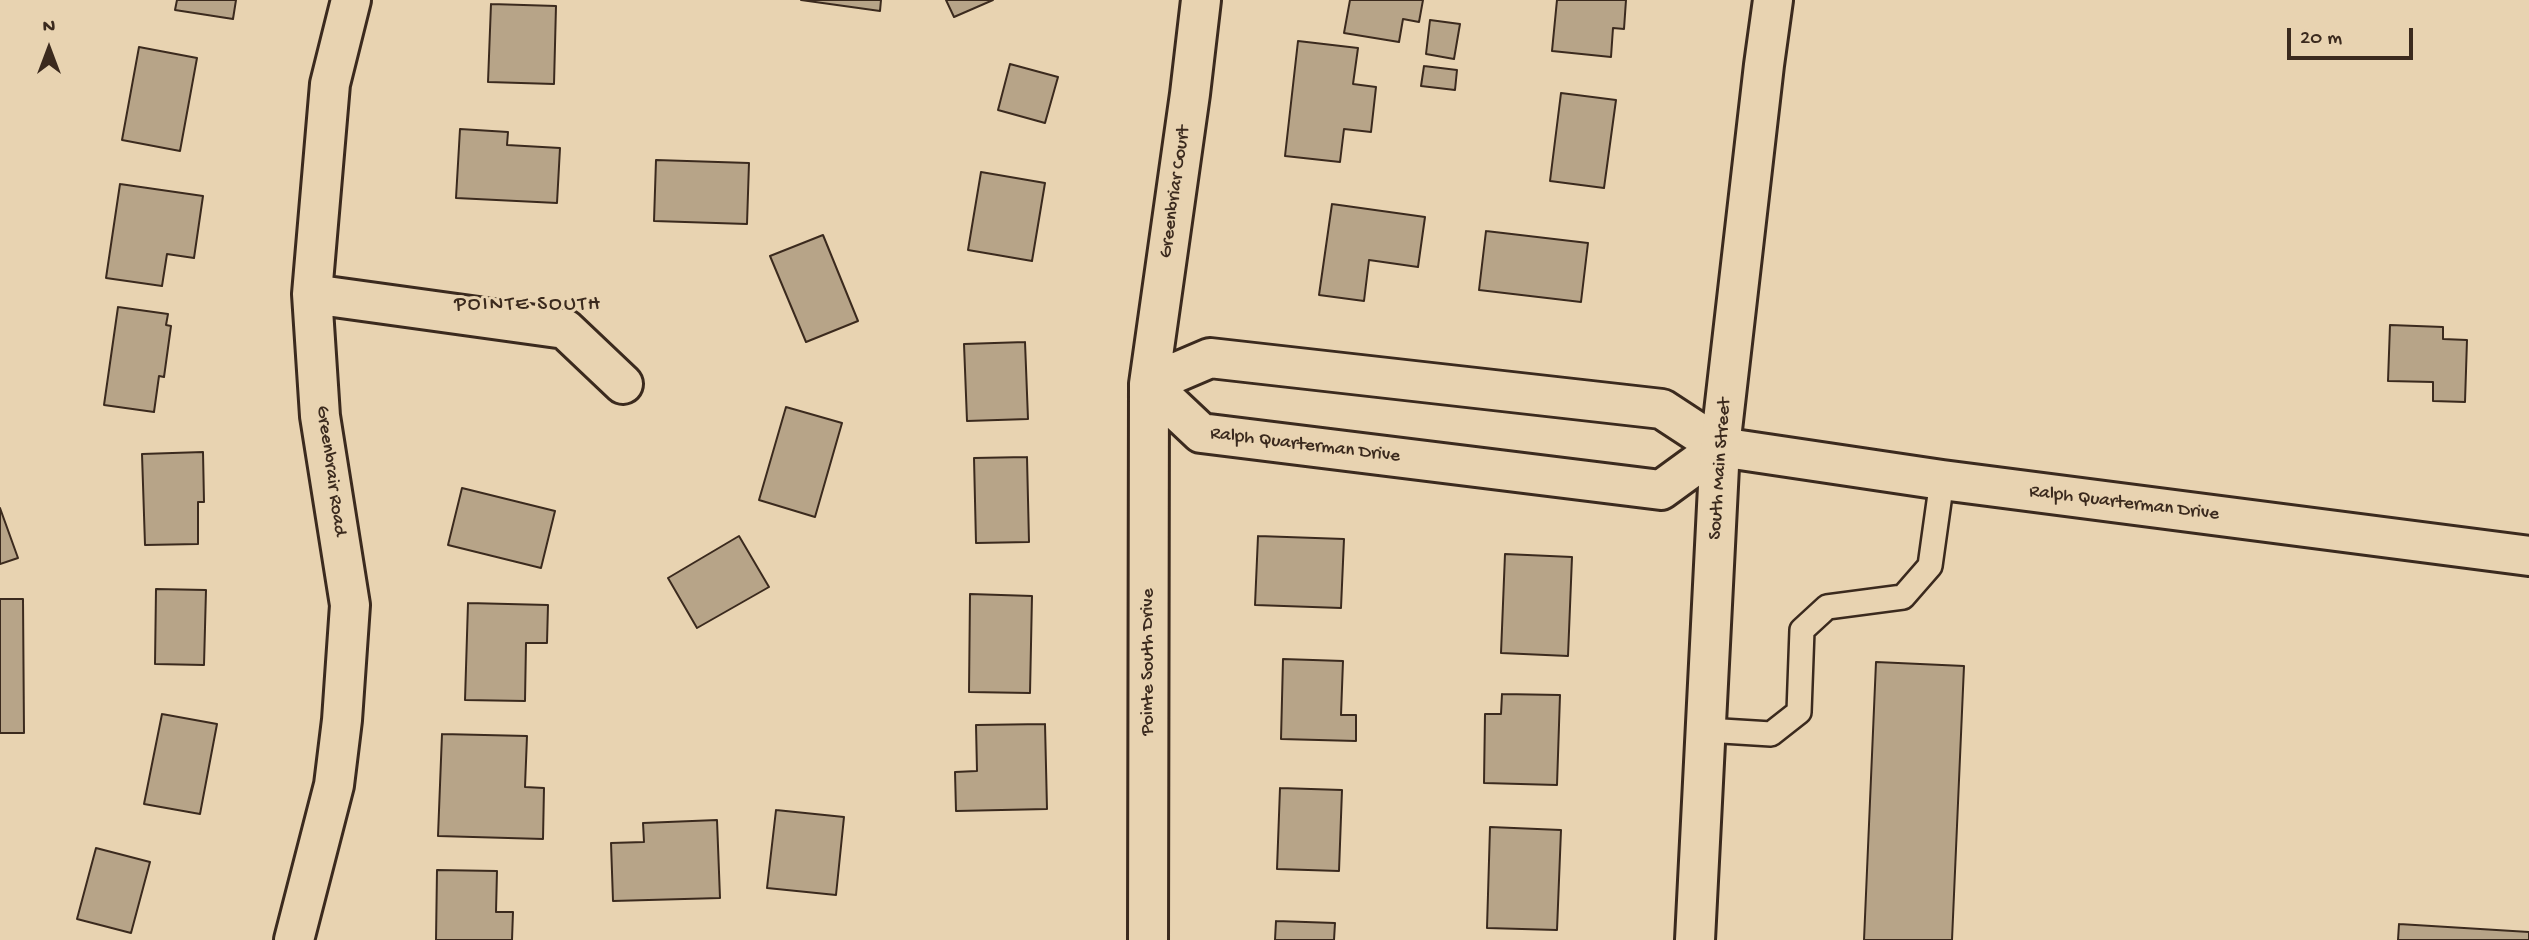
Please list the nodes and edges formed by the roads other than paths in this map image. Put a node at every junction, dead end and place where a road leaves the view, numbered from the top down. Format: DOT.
graph roads {
  1 [pos="351,0"];
  2 [pos="1201,0"];
  3 [pos="1773,0"];
  4 [pos="312,294"];
  5 [pos="623,384"];
  6 [pos="1149,384"];
  7 [pos="1720,447"];
  8 [pos="1942,480"];
  9 [pos="2529,556"];
  10 [pos="1706,730"];
  11 [pos="294,940"];
  12 [pos="1148,940"];
  13 [pos="1695,940"];
  1 -- 4 [label="street, Greenbrair Road"];
  2 -- 6 [label="street, Greenbriar Court"];
  3 -- 7 [label="street, South Main Street"];
  4 -- 5 [label="street"];
  4 -- 11 [label="street, Greenbrair Road"];
  6 -- 7 [label="street, Ralph Quarterman Drive"];
  6 -- 7 [label="street, Ralph Quarterman Drive"];
  6 -- 12 [label="street, Pointe South Drive"];
  7 -- 8 [label="street, Ralph Quarterman Drive"];
  7 -- 10 [label="street, South Main Street"];
  8 -- 9 [label="street, Ralph Quarterman Drive"];
  8 -- 10 [label="lane"];
  10 -- 13 [label="street, South Main Street"];
}
